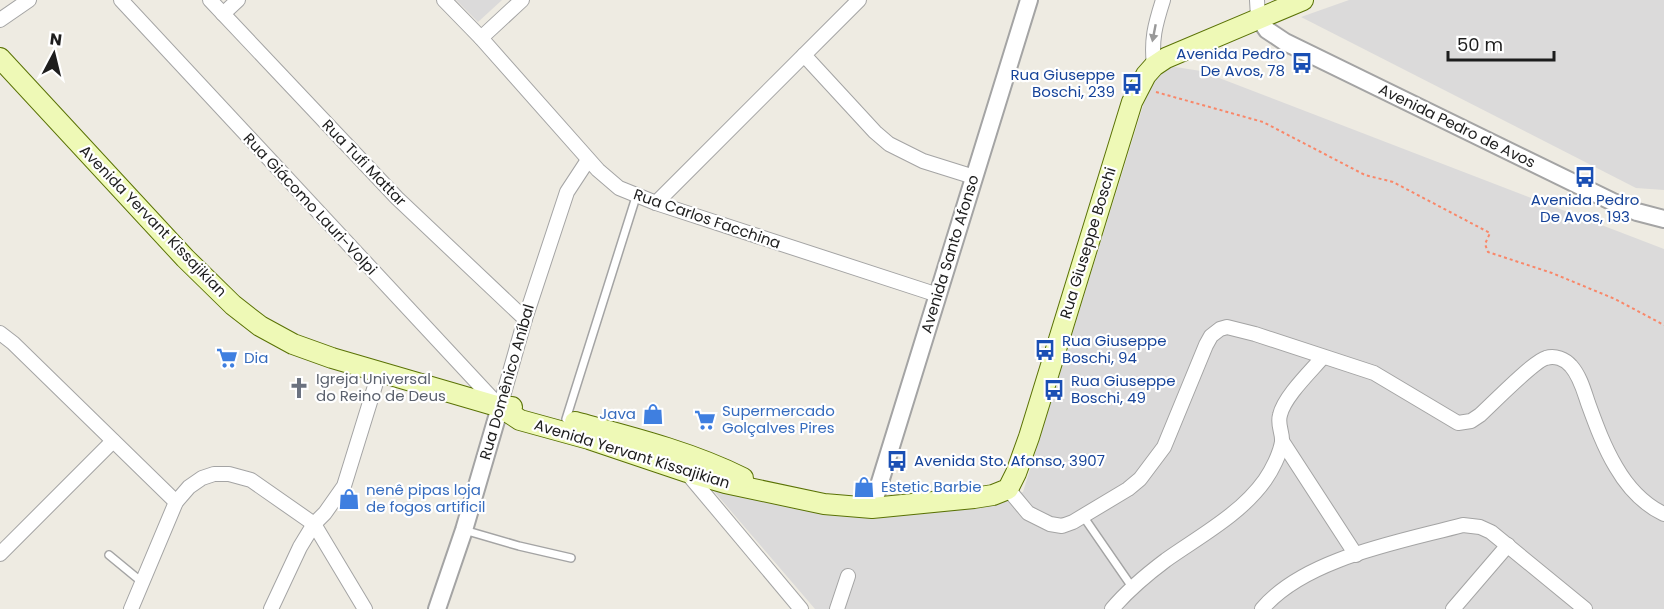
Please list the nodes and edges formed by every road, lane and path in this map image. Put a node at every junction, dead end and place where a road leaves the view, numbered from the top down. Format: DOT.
graph roads {
  1 [pos="29,0"];
  2 [pos="121,0"];
  3 [pos="210,0"];
  4 [pos="238,0"];
  5 [pos="444,0"];
  6 [pos="522,0"];
  7 [pos="859,0"];
  8 [pos="1029,0"];
  9 [pos="1163,0"];
  10 [pos="1303,0"];
  11 [pos="1258,9"];
  12 [pos="223,14"];
  13 [pos="0,20"];
  14 [pos="481,38"];
  15 [pos="804,55"];
  16 [pos="0,58"];
  17 [pos="1154,66"];
  18 [pos="1139,87"];
  19 [pos="588,160"];
  20 [pos="974,177"];
  21 [pos="636,197"];
  22 [pos="656,203"];
  23 [pos="1664,219"];
  24 [pos="938,295"];
  25 [pos="525,319"];
  26 [pos="1664,325"];
  27 [pos="0,333"];
  28 [pos="1323,357"];
  29 [pos="379,373"];
  30 [pos="500,407"];
  31 [pos="566,419"];
  32 [pos="113,441"];
  33 [pos="1282,441"];
  34 [pos="684,463"];
  35 [pos="1008,489"];
  36 [pos="176,502"];
  37 [pos="872,508"];
  38 [pos="1664,514"];
  39 [pos="1083,516"];
  40 [pos="314,524"];
  41 [pos="464,530"];
  42 [pos="1508,544"];
  43 [pos="0,554"];
  44 [pos="109,555"];
  45 [pos="1356,555"];
  46 [pos="571,558"];
  47 [pos="848,576"];
  48 [pos="143,583"];
  49 [pos="1132,587"];
  50 [pos="131,609"];
  51 [pos="271,609"];
  52 [pos="365,609"];
  53 [pos="437,609"];
  54 [pos="801,609"];
  55 [pos="837,609"];
  56 [pos="1112,609"];
  57 [pos="1262,609"];
  58 [pos="1454,609"];
  59 [pos="1585,609"];
  1 -- 13 [label="street"];
  2 -- 30 [label="street, Rua Giácomo Lauri-Volpi"];
  3 -- 12 [label="street, Rua Tufi Mattar"];
  4 -- 12 [label="street"];
  5 -- 14 [label="street, Rua Carlos Facchina"];
  6 -- 14 [label="street"];
  7 -- 15 [label="street"];
  8 -- 20 [label="street, Avenida Santo Afonso"];
  9 -- 17 [label="street, one-way"];
  10 -- 11 [label="main road"];
  11 -- 17 [label="main road"];
  11 -- 23 [label="street, Avenida Pedro de Avos"];
  12 -- 25 [label="street, Rua Tufi Mattar"];
  14 -- 19 [label="street, Rua Carlos Facchina"];
  15 -- 20 [label="street"];
  15 -- 22 [label="street"];
  16 -- 29 [label="main road, Avenida Yervant Kissajikian"];
  17 -- 18 [label="main road, Rua Giuseppe Boschi"];
  18 -- 26 [label="path"];
  18 -- 35 [label="main road, Rua Giuseppe Boschi"];
  19 -- 21 [label="street, Rua Carlos Facchina"];
  19 -- 25 [label="street, Rua Domênico Aníbal"];
  20 -- 24 [label="street, Avenida Santo Afonso"];
  21 -- 22 [label="street, Rua Carlos Facchina"];
  21 -- 31 [label="lane"];
  22 -- 24 [label="street, Rua Carlos Facchina"];
  24 -- 37 [label="street, Avenida Santo Afonso"];
  25 -- 30 [label="street, Rua Domênico Aníbal"];
  27 -- 32 [label="street"];
  28 -- 33 [label="street"];
  28 -- 38 [label="street"];
  28 -- 39 [label="street"];
  29 -- 30 [label="main road, Avenida Yervant Kissajikian"];
  29 -- 40 [label="street"];
  30 -- 31 [label="main road, Avenida Yervant Kissajikian"];
  30 -- 34 [label="main road, Avenida Yervant Kissajikian"];
  30 -- 41 [label="street, Rua Domênico Aníbal"];
  31 -- 34 [label="main road, Avenida Yervant Kissajikian"];
  32 -- 36 [label="street"];
  32 -- 43 [label="street"];
  33 -- 45 [label="street"];
  33 -- 49 [label="street"];
  34 -- 37 [label="main road, Avenida Yervant Kissajikian"];
  34 -- 54 [label="street"];
  35 -- 37 [label="main road, Avenida Yervant Kissajikian"];
  35 -- 39 [label="street"];
  36 -- 40 [label="street"];
  36 -- 48 [label="street"];
  39 -- 49 [label="lane"];
  40 -- 51 [label="street"];
  40 -- 52 [label="street"];
  41 -- 46 [label="lane"];
  41 -- 53 [label="street, Rua Domênico Aníbal"];
  42 -- 45 [label="street"];
  42 -- 58 [label="street"];
  42 -- 59 [label="street"];
  44 -- 48 [label="lane"];
  45 -- 57 [label="street"];
  47 -- 55 [label="street"];
  48 -- 50 [label="street"];
  49 -- 56 [label="street"];
}
